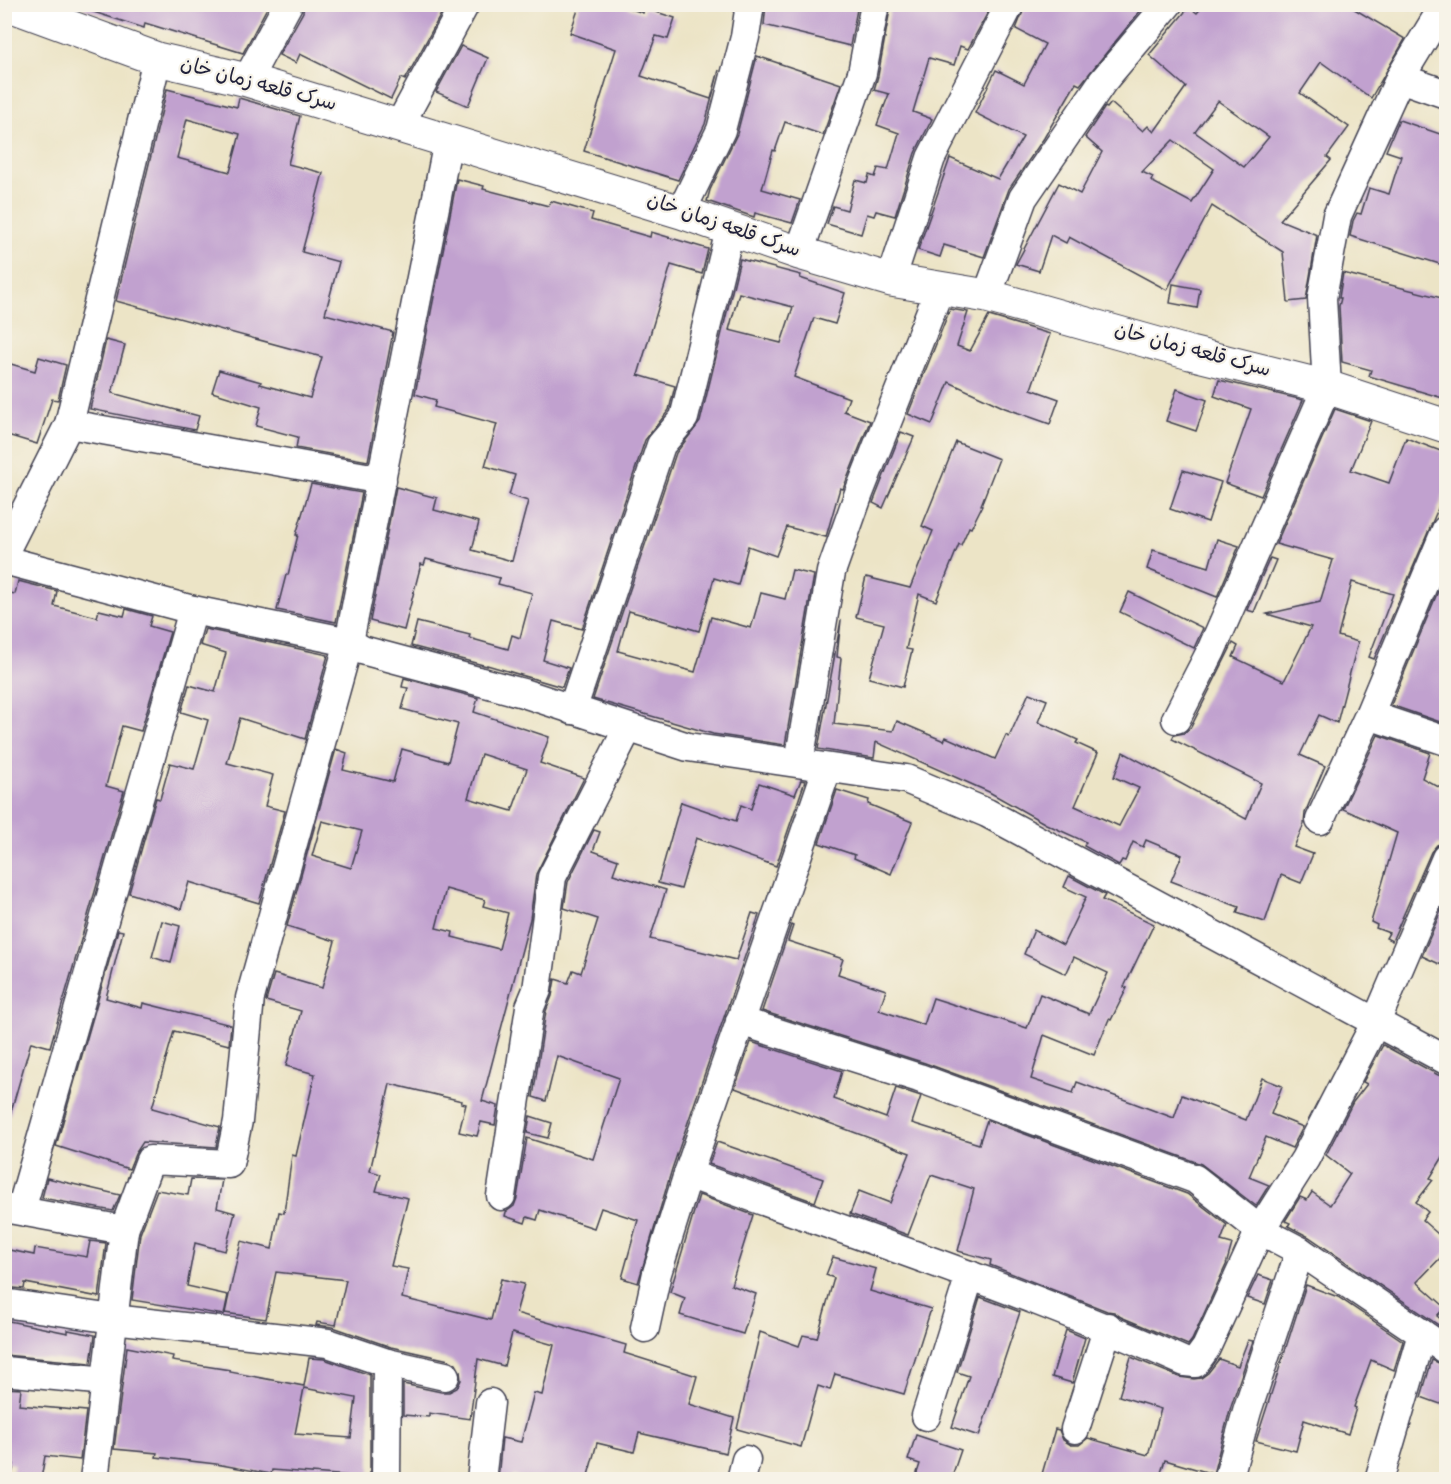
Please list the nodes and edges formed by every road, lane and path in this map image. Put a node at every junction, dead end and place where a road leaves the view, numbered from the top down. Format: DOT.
graph roads {
  1 [pos="288,4"];
  2 [pos="465,4"];
  3 [pos="750,4"];
  4 [pos="875,4"];
  5 [pos="1010,4"];
  6 [pos="1168,4"];
  7 [pos="1445,4"];
  8 [pos="21,7"];
  9 [pos="157,59"];
  10 [pos="1400,78"];
  11 [pos="247,80"];
  12 [pos="1446,94"];
  13 [pos="399,126"];
  14 [pos="448,141"];
  15 [pos="681,212"];
  16 [pos="730,230"];
  17 [pos="799,253"];
  18 [pos="891,280"];
  19 [pos="940,288"];
  20 [pos="987,296"];
  21 [pos="1327,387"];
  22 [pos="69,424"];
  23 [pos="1446,426"];
  24 [pos="382,480"];
  25 [pos="1446,530"];
  26 [pos="4,553"];
  27 [pos="4,560"];
  28 [pos="193,609"];
  29 [pos="349,642"];
  30 [pos="572,710"];
  31 [pos="1369,715"];
  32 [pos="1176,719"];
  33 [pos="628,728"];
  34 [pos="1446,741"];
  35 [pos="799,762"];
  36 [pos="827,769"];
  37 [pos="1320,820"];
  38 [pos="1446,858"];
  39 [pos="740,1021"];
  40 [pos="1376,1022"];
  41 [pos="1446,1060"];
  42 [pos="688,1174"];
  43 [pos="501,1197"];
  44 [pos="13,1209"];
  45 [pos="124,1230"];
  46 [pos="1260,1230"];
  47 [pos="1300,1251"];
  48 [pos="970,1275"];
  49 [pos="4,1303"];
  50 [pos="113,1319"];
  51 [pos="1108,1327"];
  52 [pos="645,1329"];
  53 [pos="1422,1334"];
  54 [pos="1446,1350"];
  55 [pos="387,1363"];
  56 [pos="4,1371"];
  57 [pos="445,1376"];
  58 [pos="106,1381"];
  59 [pos="490,1404"];
  60 [pos="926,1416"];
  61 [pos="1075,1429"];
  62 [pos="98,1479"];
  63 [pos="386,1479"];
  64 [pos="482,1479"];
  65 [pos="1228,1479"];
  66 [pos="1379,1479"];
  1 -- 11 [label="street"];
  2 -- 13 [label="street"];
  3 -- 15 [label="street"];
  4 -- 17 [label="street"];
  5 -- 18 [label="street"];
  6 -- 20 [label="street"];
  7 -- 10 [label="street"];
  8 -- 9 [label="street, سرک قلعه زمان خان"];
  9 -- 11 [label="street, سرک قلعه زمان خان"];
  9 -- 22 [label="street"];
  10 -- 12 [label="street"];
  10 -- 21 [label="street"];
  11 -- 13 [label="street, سرک قلعه زمان خان"];
  13 -- 14 [label="street, سرک قلعه زمان خان"];
  14 -- 15 [label="street, سرک قلعه زمان خان"];
  14 -- 24 [label="street"];
  15 -- 16 [label="street, سرک قلعه زمان خان"];
  16 -- 17 [label="street, سرک قلعه زمان خان"];
  16 -- 30 [label="street"];
  17 -- 18 [label="street, سرک قلعه زمان خان"];
  18 -- 19 [label="street, سرک قلعه زمان خان"];
  19 -- 20 [label="street, سرک قلعه زمان خان"];
  19 -- 35 [label="street"];
  20 -- 21 [label="street, سرک قلعه زمان خان"];
  21 -- 23 [label="street, سرک قلعه زمان خان"];
  21 -- 32 [label="street"];
  22 -- 24 [label="street"];
  22 -- 26 [label="street"];
  24 -- 29 [label="street"];
  25 -- 31 [label="street"];
  27 -- 28 [label="street"];
  28 -- 29 [label="street"];
  28 -- 44 [label="street"];
  29 -- 30 [label="street"];
  29 -- 45 [label="street"];
  30 -- 33 [label="street"];
  31 -- 34 [label="street"];
  31 -- 37 [label="street"];
  33 -- 35 [label="street"];
  33 -- 43 [label="street"];
  35 -- 36 [label="street"];
  36 -- 39 [label="street"];
  36 -- 40 [label="street"];
  38 -- 40 [label="street"];
  39 -- 42 [label="street"];
  39 -- 46 [label="street"];
  40 -- 41 [label="street"];
  40 -- 46 [label="street"];
  42 -- 48 [label="street"];
  42 -- 52 [label="street"];
  44 -- 45 [label="street"];
  45 -- 50 [label="street"];
  46 -- 47 [label="street"];
  46 -- 51 [label="street"];
  47 -- 53 [label="street"];
  47 -- 65 [label="street"];
  48 -- 51 [label="street"];
  48 -- 60 [label="street"];
  49 -- 50 [label="street"];
  50 -- 55 [label="street"];
  50 -- 58 [label="street"];
  51 -- 61 [label="street"];
  53 -- 54 [label="street"];
  53 -- 66 [label="street"];
  55 -- 57 [label="street"];
  55 -- 63 [label="street"];
  56 -- 58 [label="street"];
  58 -- 62 [label="street"];
  59 -- 64 [label="street"];
}
